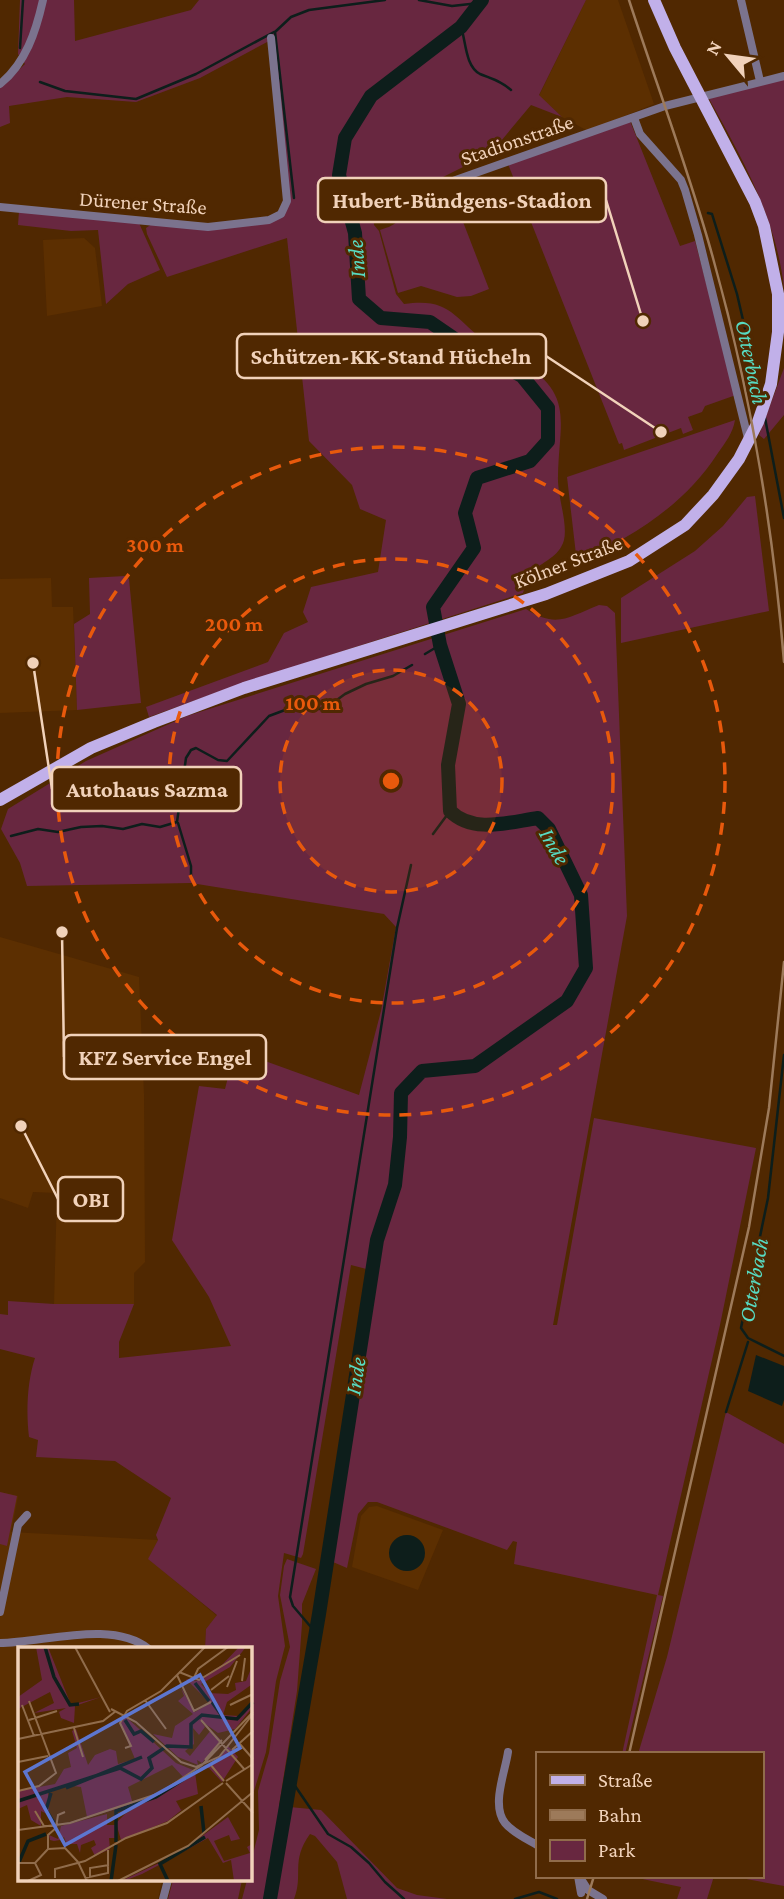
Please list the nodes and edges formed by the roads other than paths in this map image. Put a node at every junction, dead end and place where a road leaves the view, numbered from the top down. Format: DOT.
graph roads {
  1 [pos="43,0"];
  2 [pos="654,0"];
  3 [pos="741,0"];
  4 [pos="271,37"];
  5 [pos="784,76"];
  6 [pos="2,79"];
  7 [pos="760,82"];
  8 [pos="634,118"];
  9 [pos="370,200"];
  10 [pos="0,207"];
  11 [pos="784,355"];
  12 [pos="772,376"];
  13 [pos="748,438"];
  14 [pos="0,800"];
  15 [pos="26,1515"];
  16 [pos="0,1612"];
  17 [pos="0,1643"];
  18 [pos="146,1647"];
  19 [pos="508,1752"];
  20 [pos="536,1844"];
  21 [pos="167,1882"];
  22 [pos="581,1895"];
  23 [pos="163,1899"];
  24 [pos="603,1899"];
  1 -- 6 [label="street"];
  2 -- 12 [label="main road, Kölner Straße"];
  3 -- 7 [label="street"];
  4 -- 10 [label="street, Dürener Straße"];
  5 -- 7 [label="street, Stadionstraße"];
  7 -- 8 [label="street, Stadionstraße"];
  8 -- 9 [label="street, Stadionstraße"];
  8 -- 13 [label="street"];
  11 -- 12 [label="main road"];
  12 -- 14 [label="main road, Kölner Straße"];
  15 -- 16 [label="street"];
  17 -- 18 [label="street"];
  19 -- 20 [label="street"];
  21 -- 23 [label="street"];
  22 -- 24 [label="street"];
}
